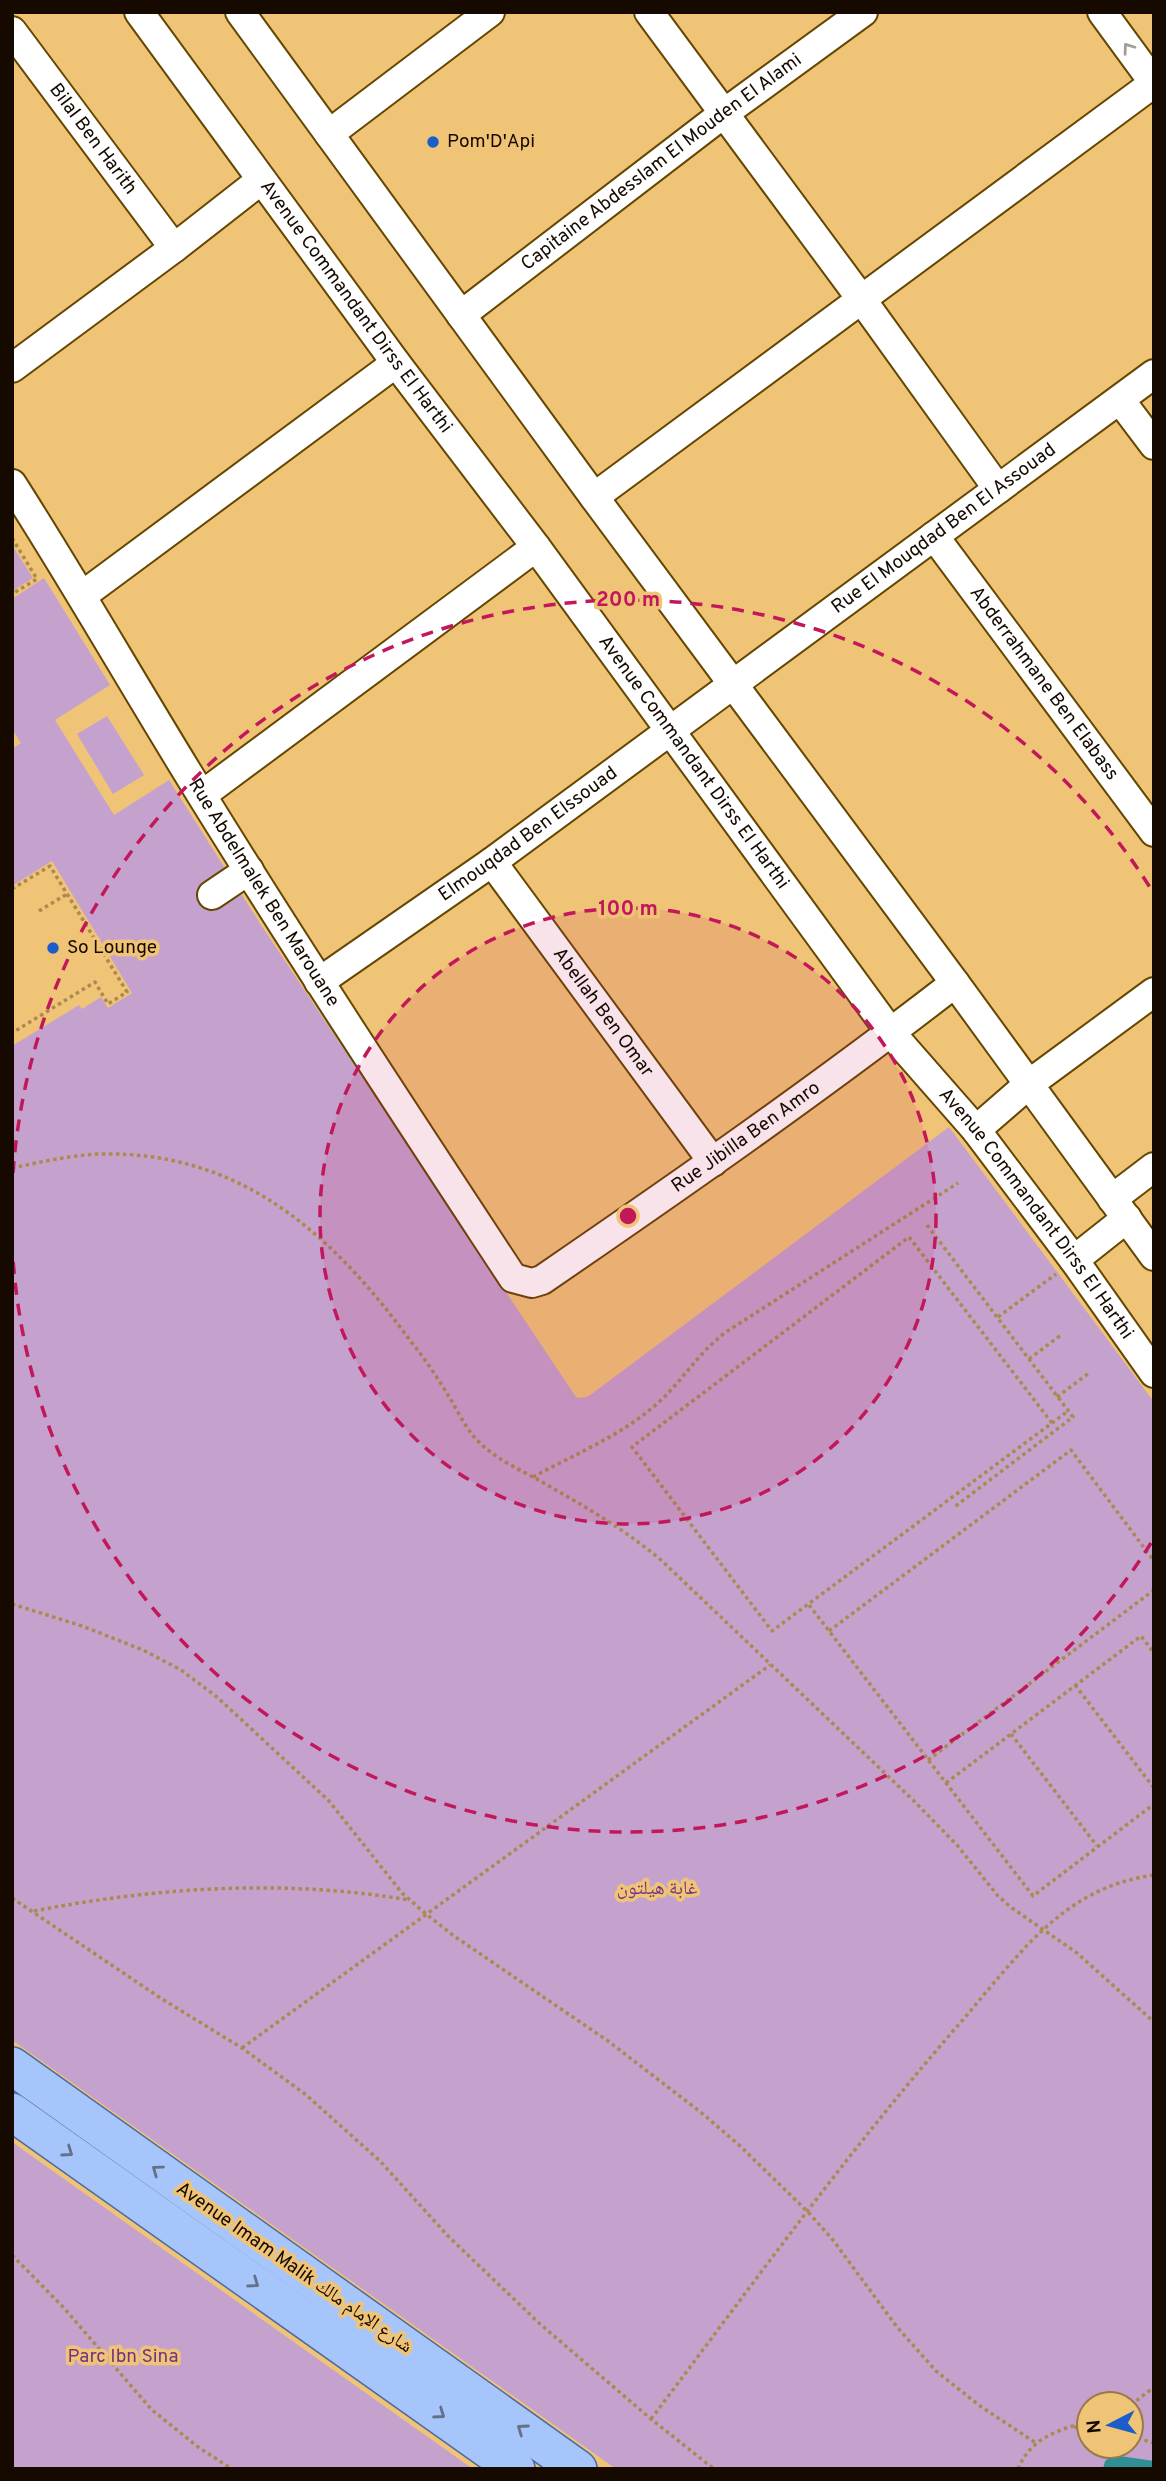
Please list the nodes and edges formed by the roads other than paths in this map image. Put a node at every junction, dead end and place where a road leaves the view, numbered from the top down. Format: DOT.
graph roads {
  1 [pos="139,12"];
  2 [pos="240,12"];
  3 [pos="490,12"];
  4 [pos="649,12"];
  5 [pos="863,12"];
  6 [pos="1102,12"];
  7 [pos="12,31"];
  8 [pos="1154,83"];
  9 [pos="723,114"];
  10 [pos="329,134"];
  11 [pos="261,180"];
  12 [pos="174,248"];
  13 [pos="862,300"];
  14 [pos="461,315"];
  15 [pos="396,363"];
  16 [pos="12,368"];
  17 [pos="1154,374"];
  18 [pos="1120,400"];
  19 [pos="1154,445"];
  20 [pos="12,484"];
  21 [pos="998,489"];
  22 [pos="594,497"];
  23 [pos="934,536"];
  24 [pos="536,547"];
  25 [pos="83,595"];
  26 [pos="734,686"];
  27 [pos="670,733"];
  28 [pos="202,795"];
  29 [pos="1154,832"];
  30 [pos="492,862"];
  31 [pos="249,870"];
  32 [pos="212,895"];
  33 [pos="319,982"];
  34 [pos="955,983"];
  35 [pos="1154,992"];
  36 [pos="891,1033"];
  37 [pos="1028,1084"];
  38 [pos="976,1129"];
  39 [pos="713,1162"];
  40 [pos="1154,1167"];
  41 [pos="1119,1208"];
  42 [pos="1154,1256"];
  43 [pos="1074,1259"];
  44 [pos="532,1283"];
  45 [pos="1154,1373"];
  46 [pos="12,2066"];
  47 [pos="12,2112"];
  48 [pos="516,2469"];
  49 [pos="578,2469"];
  1 -- 11 [label="street, Avenue Commandant Dirss El Harthi"];
  2 -- 10 [label="street"];
  3 -- 10 [label="street"];
  4 -- 9 [label="street"];
  5 -- 9 [label="street, Capitaine Abdesslam El Mouden El Alami"];
  8 -- 6 [label="street, one-way"];
  7 -- 12 [label="street, Bilal Ben Harith"];
  8 -- 13 [label="street"];
  9 -- 13 [label="street"];
  9 -- 14 [label="street, Capitaine Abdesslam El Mouden El Alami"];
  10 -- 14 [label="street"];
  11 -- 12 [label="street"];
  11 -- 15 [label="street, Avenue Commandant Dirss El Harthi"];
  12 -- 16 [label="street"];
  13 -- 21 [label="street"];
  13 -- 22 [label="street"];
  14 -- 22 [label="street"];
  15 -- 24 [label="street, Avenue Commandant Dirss El Harthi"];
  15 -- 25 [label="street"];
  17 -- 18 [label="street, Rue El Mouqdad Ben El Assouad"];
  18 -- 19 [label="street"];
  18 -- 21 [label="street, Rue El Mouqdad Ben El Assouad"];
  20 -- 25 [label="street, Rue Abdelmalek Ben Marouane"];
  21 -- 23 [label="street, Rue El Mouqdad Ben El Assouad"];
  22 -- 26 [label="street"];
  23 -- 26 [label="street, Rue El Mouqdad Ben El Assouad"];
  23 -- 29 [label="street, Abderrahmane Ben Elabass"];
  24 -- 27 [label="street, Avenue Commandant Dirss El Harthi"];
  24 -- 28 [label="street"];
  25 -- 28 [label="street, Rue Abdelmalek Ben Marouane"];
  26 -- 27 [label="street, Elmouqdad Ben Elssouad"];
  26 -- 34 [label="street"];
  27 -- 30 [label="street, Elmouqdad Ben Elssouad"];
  27 -- 36 [label="street, Avenue Commandant Dirss El Harthi"];
  28 -- 31 [label="street, Rue Abdelmalek Ben Marouane"];
  30 -- 33 [label="street, Elmouqdad Ben Elssouad"];
  30 -- 39 [label="street, Abellah Ben Omar"];
  31 -- 32 [label="street"];
  31 -- 33 [label="street, Rue Abdelmalek Ben Marouane"];
  33 -- 44 [label="street, Rue Abdelmalek Ben Marouane"];
  34 -- 36 [label="street, Rue Jibilla Ben Amro"];
  34 -- 37 [label="street"];
  35 -- 37 [label="street"];
  36 -- 38 [label="street, Avenue Commandant Dirss El Harthi"];
  36 -- 39 [label="street, Rue Jibilla Ben Amro"];
  37 -- 38 [label="street"];
  37 -- 41 [label="street"];
  38 -- 43 [label="street, Avenue Commandant Dirss El Harthi"];
  39 -- 44 [label="street, Rue Jibilla Ben Amro"];
  40 -- 41 [label="street"];
  41 -- 42 [label="street"];
  41 -- 43 [label="street"];
  43 -- 45 [label="street, Avenue Commandant Dirss El Harthi"];
  49 -- 46 [label="main road, Avenue Imam Malik شارع الإمام مالك, one-way"];
  47 -- 48 [label="main road, Avenue Imam Malik شارع الإمام مالك, one-way"];
}
